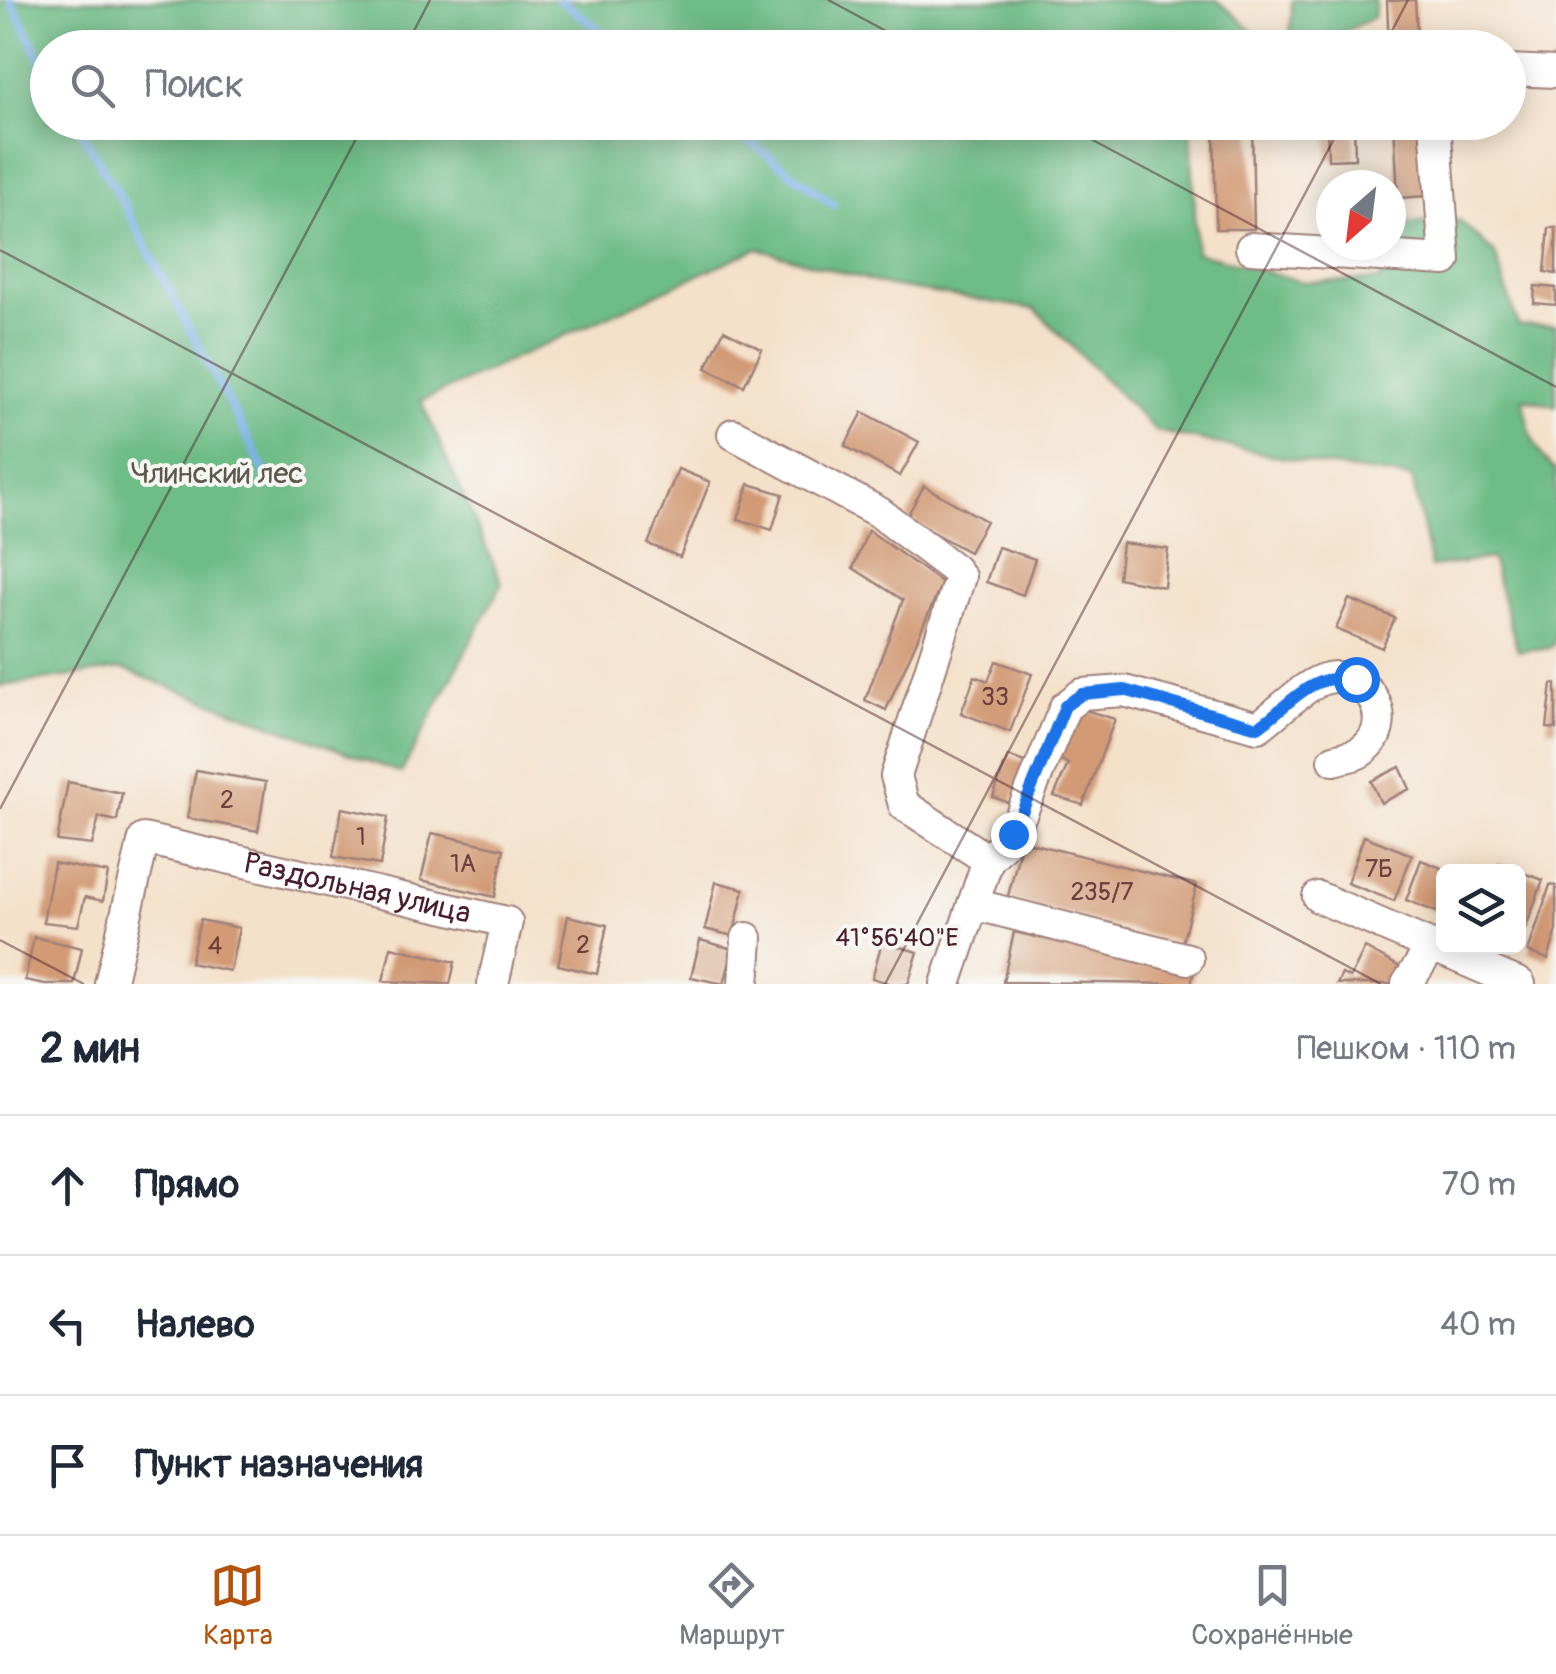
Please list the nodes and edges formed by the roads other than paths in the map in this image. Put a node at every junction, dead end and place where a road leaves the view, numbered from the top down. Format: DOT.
graph roads {
  1 [pos="1526,71"];
  2 [pos="1556,72"];
  3 [pos="1436,140"];
  4 [pos="1251,248"];
  5 [pos="734,434"];
  6 [pos="1334,760"];
  7 [pos="988,860"];
  8 [pos="1318,897"];
  9 [pos="973,904"];
  10 [pos="747,938"];
  11 [pos="1432,946"];
  12 [pos="1188,959"];
  13 [pos="110,984"];
  14 [pos="493,984"];
  15 [pos="744,984"];
  16 [pos="946,984"];
  17 [pos="1407,984"];
  18 [pos="1520,984"];
  1 -- 2 [label="street"];
  3 -- 4 [label="street"];
  5 -- 7 [label="street"];
  6 -- 7 [label="street"];
  7 -- 9 [label="street"];
  8 -- 11 [label="street"];
  9 -- 12 [label="street"];
  9 -- 16 [label="street"];
  10 -- 15 [label="street"];
  11 -- 17 [label="street"];
  11 -- 18 [label="street"];
  13 -- 14 [label="street, Раздольная улица"];
}
